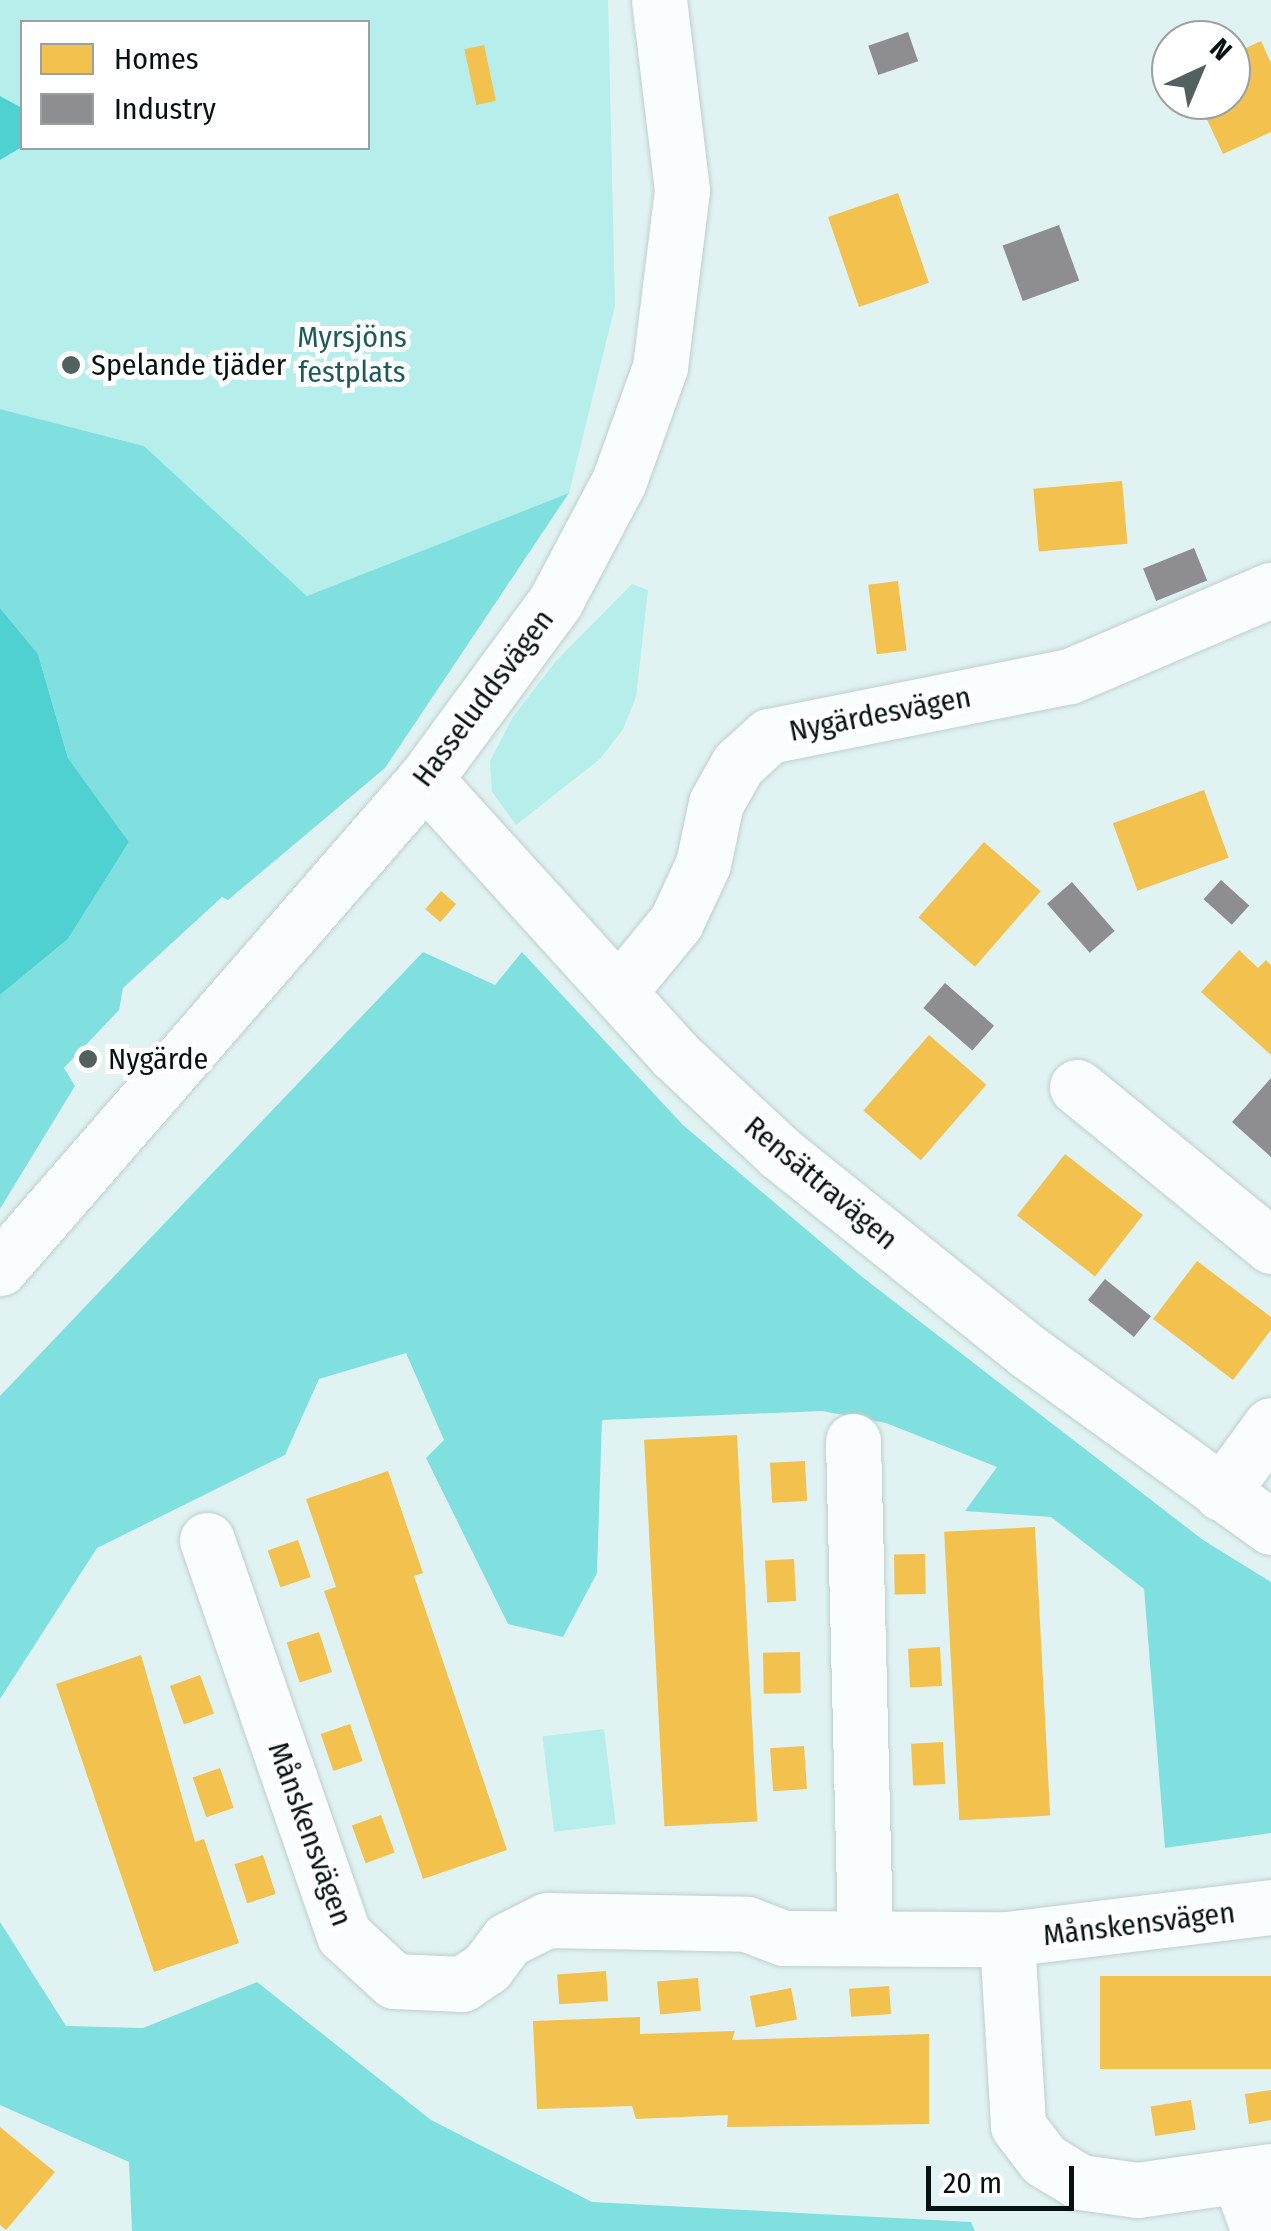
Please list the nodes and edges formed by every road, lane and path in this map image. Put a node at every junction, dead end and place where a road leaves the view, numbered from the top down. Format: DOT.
graph roads {
  1 [pos="660,0"];
  2 [pos="1271,590"];
  3 [pos="425,779"];
  4 [pos="621,989"];
  5 [pos="1077,1087"];
  6 [pos="1271,1246"];
  7 [pos="0,1268"];
  8 [pos="1271,1425"];
  9 [pos="854,1442"];
  10 [pos="1222,1493"];
  11 [pos="1271,1527"];
  12 [pos="207,1540"];
  13 [pos="1271,1908"];
  14 [pos="864,1938"];
  15 [pos="1007,1939"];
  16 [pos="1255,2174"];
  17 [pos="1259,2231"];
  1 -- 3 [label="street, Hasseluddsvägen"];
  2 -- 4 [label="street, Nygärdesvägen"];
  3 -- 4 [label="street, Rensättravägen"];
  3 -- 7 [label="street, Hasseluddsvägen"];
  4 -- 10 [label="street, Rensättravägen"];
  5 -- 6 [label="street"];
  8 -- 10 [label="street"];
  9 -- 14 [label="street"];
  10 -- 11 [label="street, Rensättravägen"];
  12 -- 14 [label="street, Månskensvägen"];
  13 -- 15 [label="street, Månskensvägen"];
  14 -- 15 [label="street, Månskensvägen"];
  15 -- 16 [label="street, Månskensvägen"];
  16 -- 17 [label="street, Månskensvägen"];
}
